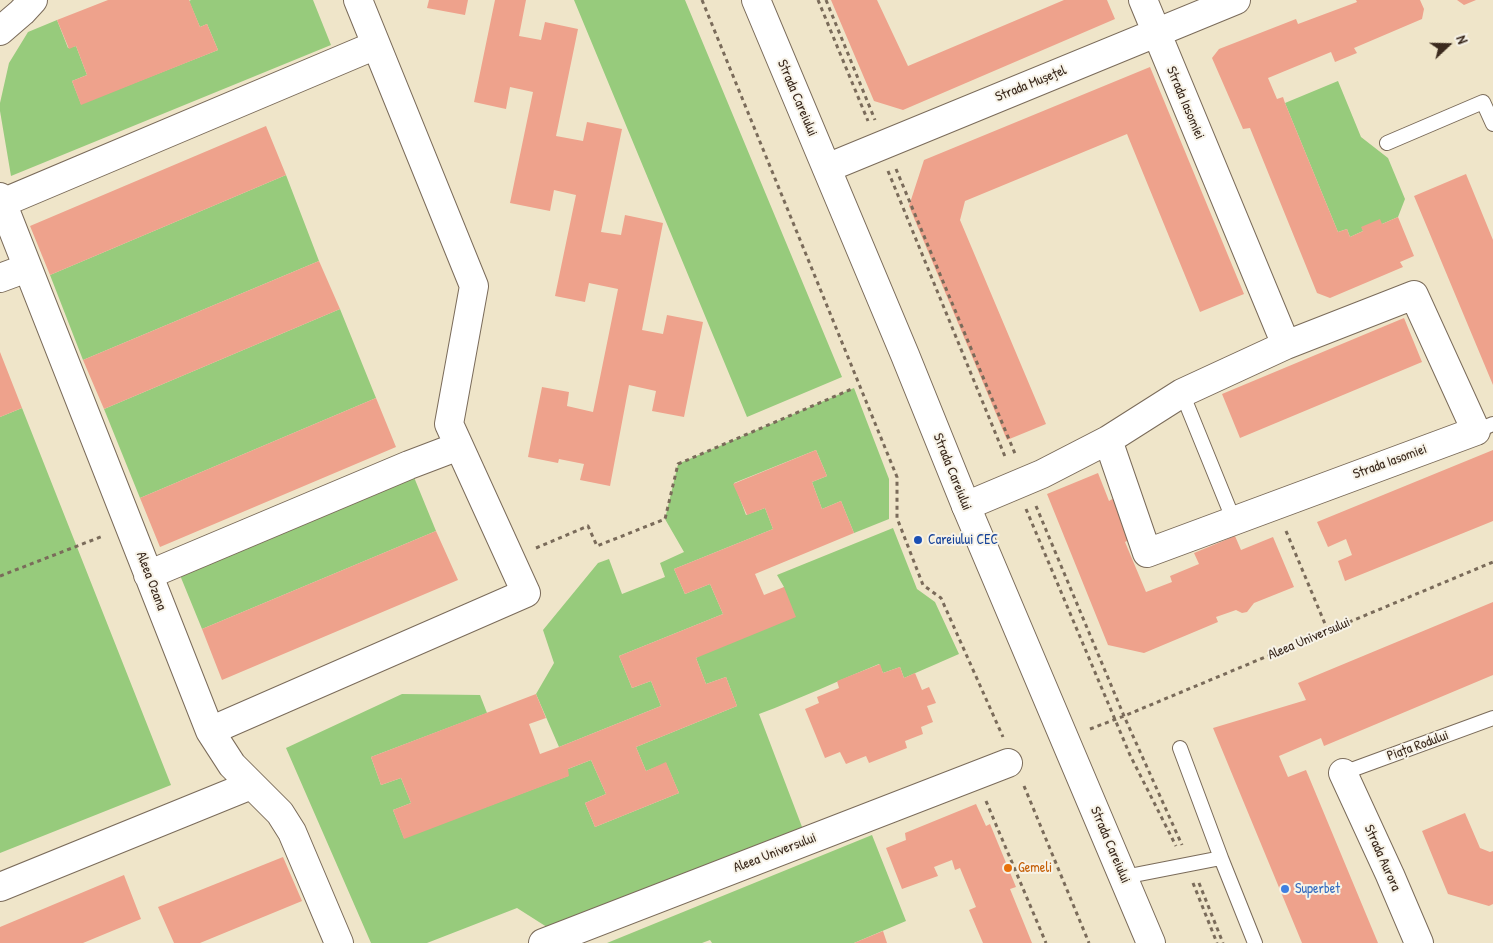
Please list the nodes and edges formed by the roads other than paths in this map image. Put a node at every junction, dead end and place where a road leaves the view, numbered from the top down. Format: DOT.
graph roads {
  1 [pos="33,0"];
  2 [pos="358,0"];
  3 [pos="756,0"];
  4 [pos="1143,0"];
  5 [pos="1236,0"];
  6 [pos="0,31"];
  7 [pos="1156,33"];
  8 [pos="376,45"];
  9 [pos="1493,124"];
  10 [pos="1387,143"];
  11 [pos="827,168"];
  12 [pos="1,200"];
  13 [pos="27,268"];
  14 [pos="0,278"];
  15 [pos="1286,345"];
  16 [pos="1182,393"];
  17 [pos="1484,427"];
  18 [pos="1108,440"];
  19 [pos="459,446"];
  20 [pos="966,506"];
  21 [pos="1234,521"];
  22 [pos="148,575"];
  23 [pos="1493,718"];
  24 [pos="210,731"];
  25 [pos="1180,748"];
  26 [pos="1012,761"];
  27 [pos="1343,773"];
  28 [pos="251,785"];
  29 [pos="1221,858"];
  30 [pos="1124,877"];
  31 [pos="0,887"];
  32 [pos="339,943"];
  33 [pos="543,943"];
  34 [pos="1151,943"];
  35 [pos="1255,943"];
  36 [pos="1419,943"];
  1 -- 6 [label="street"];
  2 -- 8 [label="street"];
  3 -- 11 [label="street, Strada Careiului"];
  4 -- 7 [label="street, Strada Iasomiei"];
  5 -- 7 [label="street, Strada Mușețel"];
  7 -- 11 [label="street, Strada Mușețel"];
  7 -- 15 [label="street, Strada Iasomiei"];
  8 -- 12 [label="street"];
  8 -- 19 [label="street"];
  9 -- 10 [label="lane"];
  11 -- 20 [label="street, Strada Careiului"];
  12 -- 13 [label="street, Aleea Ozana"];
  13 -- 14 [label="street"];
  13 -- 22 [label="street, Aleea Ozana"];
  15 -- 16 [label="street, Strada Iasomiei"];
  15 -- 17 [label="street, Strada Iasomiei"];
  16 -- 18 [label="street, Strada Iasomiei"];
  16 -- 21 [label="lane"];
  17 -- 21 [label="street, Strada Iasomiei"];
  18 -- 20 [label="street, Strada Iasomiei"];
  18 -- 21 [label="street, Strada Iasomiei"];
  19 -- 22 [label="street"];
  19 -- 24 [label="street"];
  20 -- 30 [label="street, Strada Careiului"];
  22 -- 24 [label="street, Aleea Ozana"];
  23 -- 27 [label="lane, Piața Rodului"];
  24 -- 28 [label="street, Aleea Ozana"];
  25 -- 29 [label="lane"];
  26 -- 33 [label="street, Aleea Universului"];
  27 -- 36 [label="street, Strada Aurora"];
  28 -- 31 [label="street"];
  28 -- 32 [label="street, Aleea Ozana"];
  29 -- 30 [label="lane"];
  29 -- 35 [label="lane"];
  30 -- 34 [label="street, Strada Careiului"];
}
